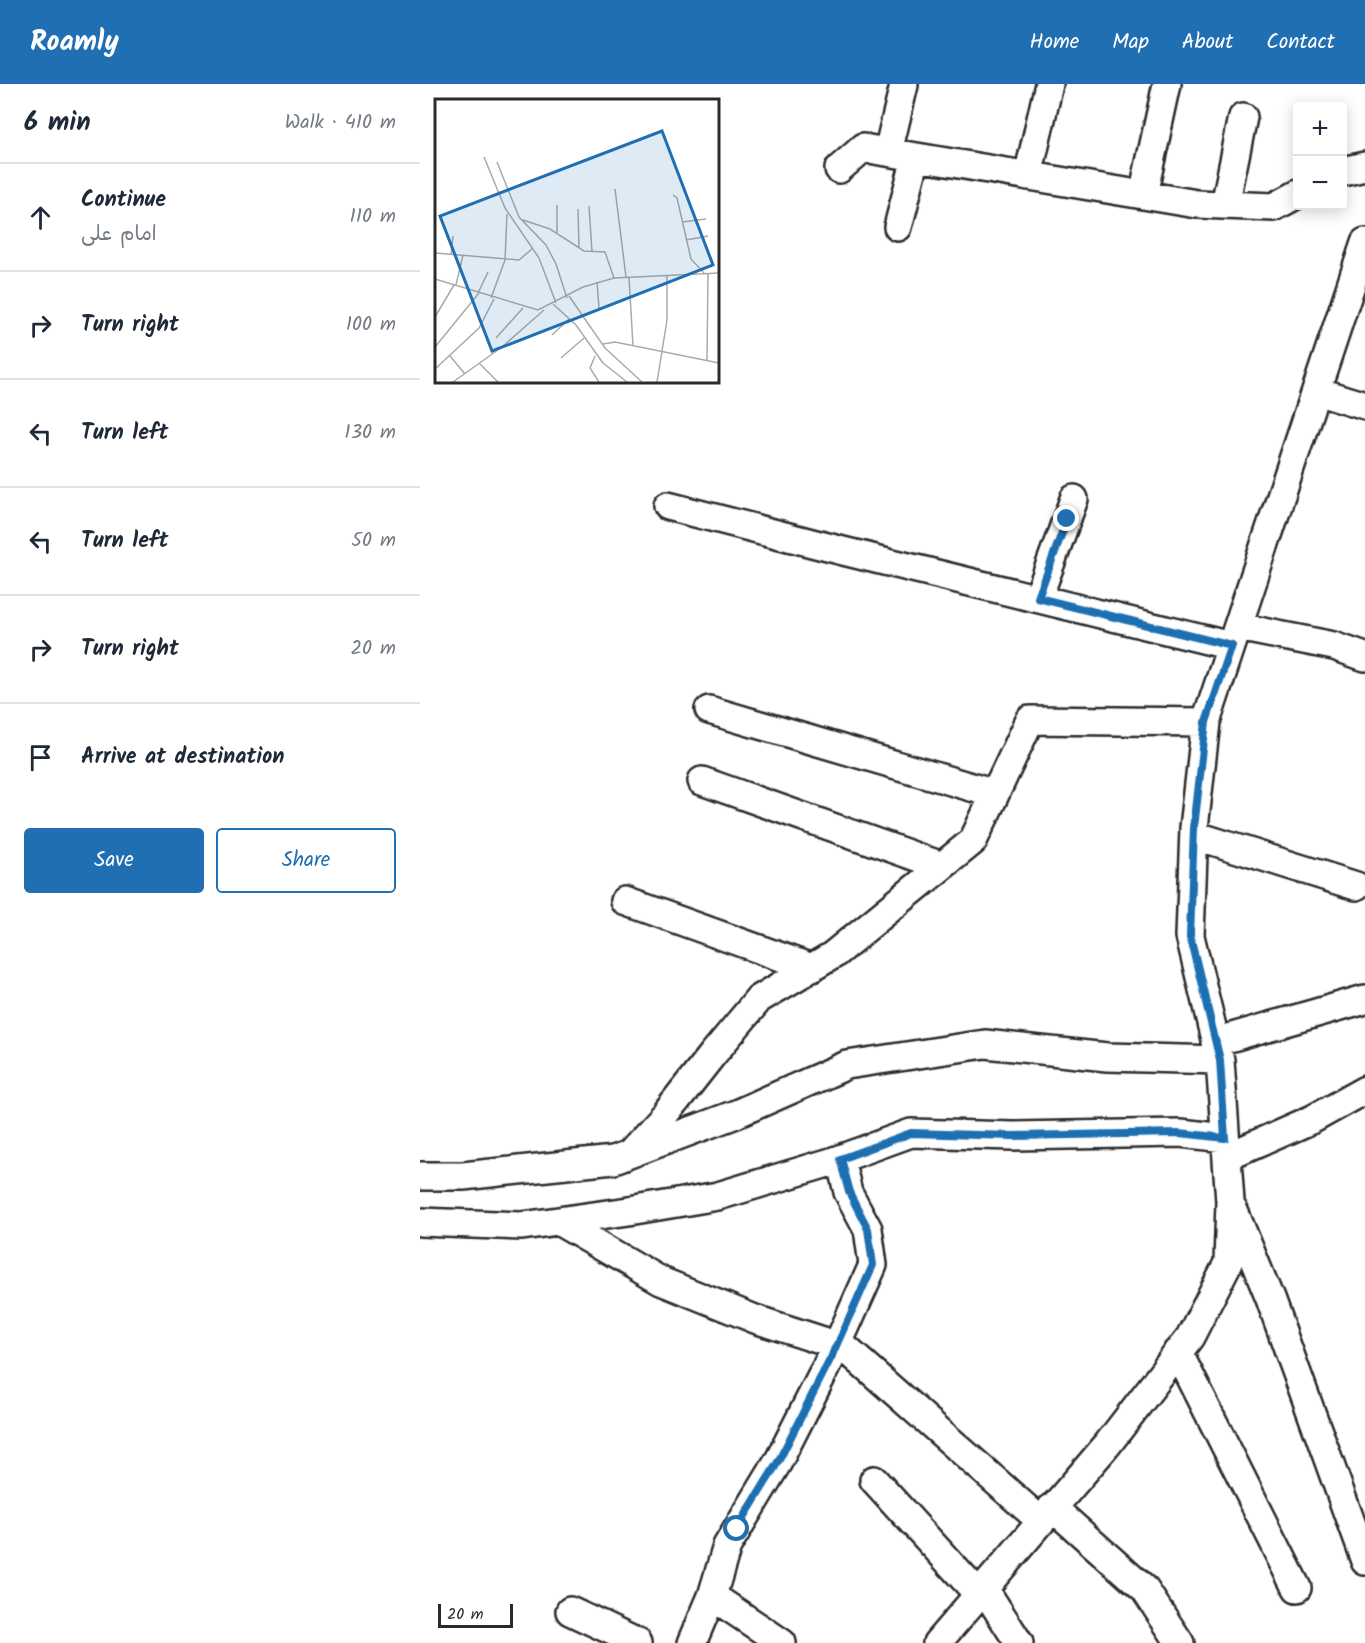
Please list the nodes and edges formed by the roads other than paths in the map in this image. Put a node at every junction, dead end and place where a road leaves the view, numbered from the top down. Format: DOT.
graph roads {
  1 [pos="1049,84"];
  2 [pos="1167,84"];
  3 [pos="904,85"];
  4 [pos="1243,117"];
  5 [pos="888,152"];
  6 [pos="916,157"];
  7 [pos="1365,166"];
  8 [pos="839,170"];
  9 [pos="1347,170"];
  10 [pos="1028,176"];
  11 [pos="1143,195"];
  12 [pos="1293,197"];
  13 [pos="1225,205"];
  14 [pos="898,228"];
  15 [pos="1365,243"];
  16 [pos="1316,391"];
  17 [pos="1365,406"];
  18 [pos="1074,499"];
  19 [pos="668,506"];
  20 [pos="1038,598"];
  21 [pos="1235,636"];
  22 [pos="1365,657"];
  23 [pos="709,710"];
  24 [pos="1206,722"];
  25 [pos="702,781"];
  26 [pos="995,794"];
  27 [pos="1194,835"];
  28 [pos="942,866"];
  29 [pos="1356,886"];
  30 [pos="626,901"];
  31 [pos="812,968"];
  32 [pos="1365,999"];
  33 [pos="1217,1051"];
  34 [pos="1362,1101"];
  35 [pos="1226,1148"];
  36 [pos="628,1155"];
  37 [pos="840,1159"];
  38 [pos="420,1176"];
  39 [pos="1230,1202"];
  40 [pos="558,1221"];
  41 [pos="420,1222"];
  42 [pos="837,1346"];
  43 [pos="1178,1352"];
  44 [pos="874,1480"];
  45 [pos="1046,1514"];
  46 [pos="1365,1561"];
  47 [pos="1297,1588"];
  48 [pos="980,1590"];
  49 [pos="712,1596"];
  50 [pos="570,1611"];
  51 [pos="638,1643"];
  52 [pos="692,1643"];
  53 [pos="782,1643"];
  54 [pos="937,1643"];
  55 [pos="1019,1643"];
  56 [pos="1180,1643"];
  1 -- 10 [label="street"];
  2 -- 11 [label="street"];
  3 -- 5 [label="street"];
  4 -- 13 [label="street"];
  5 -- 6 [label="street"];
  5 -- 8 [label="street"];
  6 -- 10 [label="street"];
  6 -- 14 [label="street"];
  7 -- 9 [label="street"];
  10 -- 11 [label="street"];
  11 -- 13 [label="street"];
  12 -- 13 [label="street"];
  15 -- 16 [label="street"];
  16 -- 17 [label="street"];
  16 -- 21 [label="street"];
  18 -- 20 [label="street"];
  19 -- 20 [label="street"];
  20 -- 21 [label="street"];
  21 -- 22 [label="street"];
  21 -- 24 [label="street"];
  23 -- 26 [label="street"];
  24 -- 26 [label="street"];
  24 -- 27 [label="street"];
  25 -- 28 [label="street"];
  26 -- 28 [label="street"];
  27 -- 29 [label="street"];
  27 -- 33 [label="street"];
  28 -- 31 [label="street"];
  30 -- 31 [label="street"];
  31 -- 36 [label="street"];
  32 -- 33 [label="street"];
  33 -- 35 [label="street"];
  33 -- 36 [label="street"];
  34 -- 35 [label="street"];
  35 -- 37 [label="street"];
  35 -- 39 [label="street"];
  36 -- 38 [label="street"];
  37 -- 40 [label="street"];
  37 -- 42 [label="street"];
  39 -- 43 [label="street"];
  39 -- 46 [label="street"];
  40 -- 41 [label="street"];
  40 -- 42 [label="street"];
  42 -- 45 [label="street"];
  42 -- 49 [label="street"];
  43 -- 45 [label="street"];
  43 -- 47 [label="street"];
  44 -- 48 [label="street"];
  45 -- 48 [label="street"];
  45 -- 56 [label="street"];
  48 -- 54 [label="street"];
  48 -- 55 [label="street"];
  49 -- 52 [label="street"];
  49 -- 53 [label="street"];
  50 -- 51 [label="street"];
}
